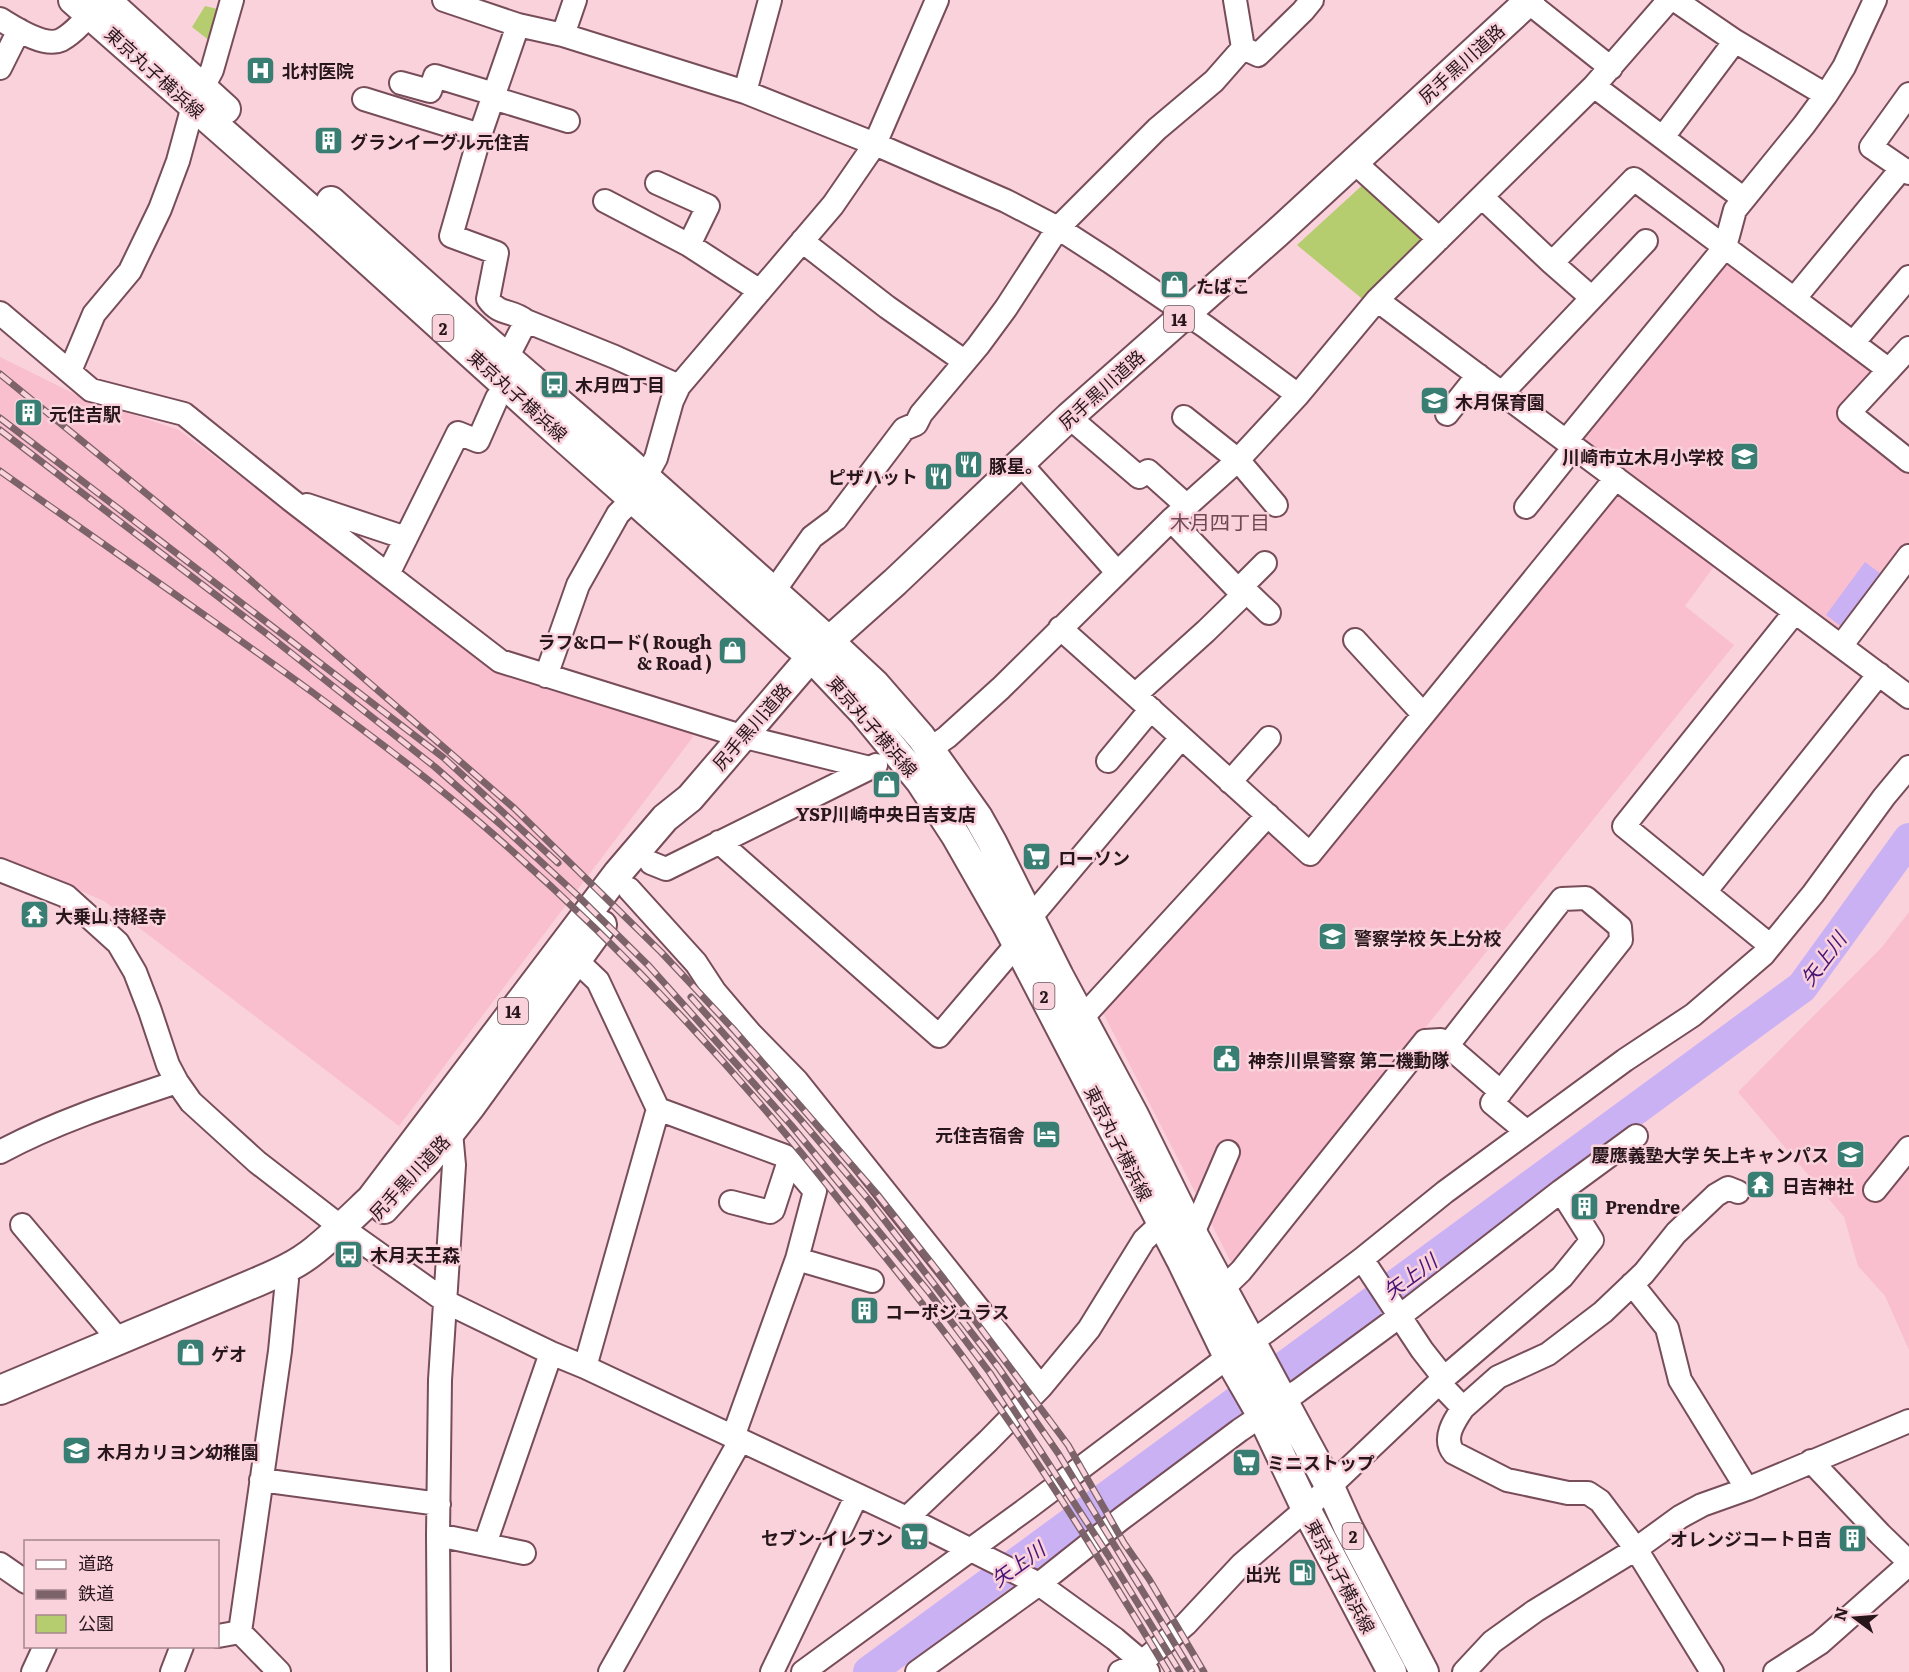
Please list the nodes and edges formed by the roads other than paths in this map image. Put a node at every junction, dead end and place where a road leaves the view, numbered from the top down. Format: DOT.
graph roads {
  1 [pos="232,0"];
  2 [pos="444,0"];
  3 [pos="575,0"];
  4 [pos="770,0"];
  5 [pos="937,0"];
  6 [pos="1235,0"];
  7 [pos="1312,0"];
  8 [pos="1875,0"];
  9 [pos="1666,1"];
  10 [pos="1524,2"];
  11 [pos="93,4"];
  12 [pos="9,25"];
  13 [pos="518,25"];
  14 [pos="563,35"];
  15 [pos="1735,41"];
  16 [pos="1243,48"];
  17 [pos="0,68"];
  18 [pos="1611,68"];
  19 [pos="401,83"];
  20 [pos="1594,86"];
  21 [pos="745,92"];
  22 [pos="1826,94"];
  23 [pos="1909,94"];
  24 [pos="494,96"];
  25 [pos="198,97"];
  26 [pos="364,99"];
  27 [pos="568,121"];
  28 [pos="480,135"];
  29 [pos="1663,137"];
  30 [pos="875,144"];
  31 [pos="1353,161"];
  32 [pos="1906,171"];
  33 [pos="657,183"];
  34 [pos="1482,197"];
  35 [pos="1744,199"];
  36 [pos="605,201"];
  37 [pos="1058,228"];
  38 [pos="1439,239"];
  39 [pos="802,241"];
  40 [pos="1646,241"];
  41 [pos="689,245"];
  42 [pos="1725,247"];
  43 [pos="1552,263"];
  44 [pos="1909,277"];
  45 [pos="760,291"];
  46 [pos="1592,298"];
  47 [pos="1794,299"];
  48 [pos="1377,300"];
  49 [pos="0,313"];
  50 [pos="1186,313"];
  51 [pos="526,321"];
  52 [pos="1853,343"];
  53 [pos="1909,348"];
  54 [pos="507,358"];
  55 [pos="964,361"];
  56 [pos="1889,370"];
  57 [pos="70,371"];
  58 [pos="1478,375"];
  59 [pos="508,386"];
  60 [pos="679,386"];
  61 [pos="1503,393"];
  62 [pos="1298,395"];
  63 [pos="1447,414"];
  64 [pos="1069,417"];
  65 [pos="1184,417"];
  66 [pos="1570,444"];
  67 [pos="1238,460"];
  68 [pos="1909,461"];
  69 [pos="1020,463"];
  70 [pos="1616,478"];
  71 [pos="639,488"];
  72 [pos="291,500"];
  73 [pos="1276,505"];
  74 [pos="1526,507"];
  75 [pos="1179,513"];
  76 [pos="406,538"];
  77 [pos="1909,556"];
  78 [pos="1264,563"];
  79 [pos="1117,572"];
  80 [pos="388,574"];
  81 [pos="774,591"];
  82 [pos="1240,592"];
  83 [pos="1795,612"];
  84 [pos="1269,614"];
  85 [pos="1060,628"];
  86 [pos="1355,640"];
  87 [pos="1841,646"];
  88 [pos="820,649"];
  89 [pos="1879,675"];
  90 [pos="546,676"];
  91 [pos="1909,697"];
  92 [pos="1143,702"];
  93 [pos="1423,714"];
  94 [pos="741,736"];
  95 [pos="1181,738"];
  96 [pos="1269,738"];
  97 [pos="930,749"];
  98 [pos="896,751"];
  99 [pos="1108,761"];
  100 [pos="1909,767"];
  101 [pos="870,768"];
  102 [pos="1230,782"];
  103 [pos="690,798"];
  104 [pos="1268,815"];
  105 [pos="719,842"];
  106 [pos="651,863"];
  107 [pos="0,870"];
  108 [pos="629,889"];
  109 [pos="1705,892"];
  110 [pos="1030,918"];
  111 [pos="1761,938"];
  112 [pos="1017,944"];
  113 [pos="576,960"];
  114 [pos="1082,1018"];
  115 [pos="1448,1046"];
  116 [pos="177,1082"];
  117 [pos="1501,1092"];
  118 [pos="658,1109"];
  119 [pos="451,1132"];
  120 [pos="1527,1132"];
  121 [pos="1636,1136"];
  122 [pos="1909,1148"];
  123 [pos="0,1152"];
  124 [pos="1228,1152"];
  125 [pos="789,1161"];
  126 [pos="1875,1190"];
  127 [pos="1560,1191"];
  128 [pos="1738,1192"];
  129 [pos="731,1202"];
  130 [pos="1161,1224"];
  131 [pos="22,1226"];
  132 [pos="347,1231"];
  133 [pos="1192,1233"];
  134 [pos="797,1259"];
  135 [pos="1181,1260"];
  136 [pos="1366,1265"];
  137 [pos="287,1280"];
  138 [pos="872,1281"];
  139 [pos="1632,1284"];
  140 [pos="1214,1298"];
  141 [pos="445,1300"];
  142 [pos="1395,1309"];
  143 [pos="118,1339"];
  144 [pos="1241,1351"];
  145 [pos="551,1353"];
  146 [pos="585,1366"];
  147 [pos="1444,1378"];
  148 [pos="3,1387"];
  149 [pos="1041,1387"];
  150 [pos="1272,1408"];
  151 [pos="1463,1408"];
  152 [pos="1909,1421"];
  153 [pos="737,1439"];
  154 [pos="1811,1461"];
  155 [pos="261,1480"];
  156 [pos="1330,1487"];
  157 [pos="1747,1489"];
  158 [pos="857,1495"];
  159 [pos="439,1504"];
  160 [pos="1306,1509"];
  161 [pos="906,1518"];
  162 [pos="438,1535"];
  163 [pos="485,1544"];
  164 [pos="1636,1549"];
  165 [pos="976,1552"];
  166 [pos="524,1553"];
  167 [pos="1909,1563"];
  168 [pos="0,1564"];
  169 [pos="24,1581"];
  170 [pos="1034,1582"];
  171 [pos="240,1632"];
  172 [pos="219,1636"];
  173 [pos="45,1648"];
  174 [pos="182,1648"];
  175 [pos="1145,1667"];
  176 [pos="33,1672"];
  177 [pos="172,1672"];
  178 [pos="279,1672"];
  179 [pos="439,1672"];
  180 [pos="610,1672"];
  181 [pos="772,1672"];
  182 [pos="802,1672"];
  183 [pos="916,1672"];
  184 [pos="1120,1672"];
  185 [pos="1392,1672"];
  186 [pos="1424,1672"];
  187 [pos="1464,1672"];
  188 [pos="1712,1672"];
  189 [pos="1775,1672"];
  1 -- 25 [label="street"];
  2 -- 13 [label="street"];
  3 -- 14 [label="street"];
  4 -- 21 [label="street"];
  5 -- 30 [label="street"];
  6 -- 16 [label="street"];
  7 -- 16 [label="street"];
  8 -- 22 [label="street"];
  9 -- 15 [label="street"];
  9 -- 18 [label="street"];
  10 -- 18 [label="street"];
  10 -- 31 [label="main road, 尻手黒川道路 / 14"];
  11 -- 12 [label="street"];
  11 -- 25 [label="main road, 東京丸子横浜線 / 2"];
  12 -- 17 [label="street"];
  13 -- 14 [label="street"];
  13 -- 24 [label="street"];
  14 -- 21 [label="street"];
  15 -- 22 [label="street"];
  15 -- 29 [label="street"];
  16 -- 37 [label="street"];
  18 -- 20 [label="street"];
  19 -- 24 [label="street"];
  20 -- 29 [label="street"];
  20 -- 34 [label="street"];
  21 -- 30 [label="street"];
  22 -- 35 [label="street"];
  23 -- 32 [label="street"];
  24 -- 27 [label="street"];
  24 -- 28 [label="street"];
  25 -- 54 [label="main road, 東京丸子横浜線 / 2"];
  25 -- 57 [label="street"];
  25 -- 59 [label="main road, 東京丸子横浜線 / 2"];
  26 -- 28 [label="street"];
  28 -- 51 [label="street"];
  29 -- 35 [label="street"];
  30 -- 37 [label="street"];
  30 -- 39 [label="street"];
  31 -- 38 [label="street"];
  31 -- 50 [label="main road, 尻手黒川道路 / 14"];
  32 -- 47 [label="street"];
  33 -- 41 [label="street"];
  34 -- 38 [label="street"];
  34 -- 43 [label="street"];
  35 -- 42 [label="street"];
  36 -- 41 [label="street"];
  37 -- 50 [label="street"];
  37 -- 55 [label="street"];
  38 -- 48 [label="street"];
  39 -- 45 [label="street"];
  39 -- 55 [label="street"];
  40 -- 46 [label="street"];
  41 -- 45 [label="street"];
  42 -- 43 [label="street"];
  42 -- 47 [label="street"];
  42 -- 66 [label="street"];
  43 -- 46 [label="street"];
  44 -- 52 [label="street"];
  45 -- 60 [label="street"];
  46 -- 61 [label="street"];
  47 -- 52 [label="street"];
  48 -- 58 [label="street"];
  48 -- 62 [label="street"];
  49 -- 57 [label="street"];
  50 -- 62 [label="street"];
  50 -- 64 [label="main road, 尻手黒川道路 / 14"];
  51 -- 54 [label="street"];
  51 -- 60 [label="street"];
  52 -- 56 [label="street"];
  53 -- 56 [label="street"];
  54 -- 71 [label="main road, 東京丸子横浜線 / 2"];
  55 -- 81 [label="street"];
  56 -- 68 [label="street"];
  57 -- 72 [label="street"];
  58 -- 61 [label="street"];
  58 -- 63 [label="street"];
  59 -- 71 [label="main road, 東京丸子横浜線 / 2"];
  59 -- 76 [label="street"];
  60 -- 71 [label="street"];
  61 -- 66 [label="street"];
  62 -- 67 [label="street"];
  64 -- 69 [label="main road, 尻手黒川道路 / 14"];
  64 -- 75 [label="street"];
  65 -- 67 [label="street"];
  66 -- 70 [label="street"];
  66 -- 74 [label="street"];
  67 -- 73 [label="street"];
  67 -- 75 [label="street"];
  69 -- 79 [label="street"];
  69 -- 88 [label="main road, 尻手黒川道路 / 14"];
  70 -- 83 [label="street"];
  70 -- 93 [label="street"];
  71 -- 81 [label="main road, 東京丸子横浜線 / 2"];
  71 -- 88 [label="main road, 東京丸子横浜線 / 2"];
  71 -- 90 [label="street"];
  72 -- 76 [label="street"];
  72 -- 80 [label="street"];
  75 -- 79 [label="street"];
  75 -- 82 [label="street"];
  76 -- 80 [label="street"];
  77 -- 87 [label="street"];
  78 -- 82 [label="street"];
  79 -- 85 [label="street"];
  80 -- 90 [label="street"];
  81 -- 88 [label="main road, 東京丸子横浜線 / 2"];
  82 -- 84 [label="street"];
  82 -- 92 [label="street"];
  83 -- 87 [label="street"];
  83 -- 109 [label="street"];
  85 -- 92 [label="street"];
  85 -- 97 [label="street"];
  86 -- 93 [label="street"];
  87 -- 89 [label="street"];
  88 -- 94 [label="main road, 尻手黒川道路 / 14"];
  88 -- 97 [label="main road, 東京丸子横浜線 / 2"];
  88 -- 98 [label="main road, 東京丸子横浜線 / 2"];
  89 -- 91 [label="street"];
  89 -- 109 [label="street"];
  90 -- 94 [label="street"];
  92 -- 95 [label="street"];
  92 -- 99 [label="street"];
  93 -- 104 [label="street"];
  94 -- 101 [label="street"];
  94 -- 103 [label="main road, 尻手黒川道路 / 14"];
  95 -- 102 [label="street"];
  95 -- 110 [label="street"];
  96 -- 102 [label="street"];
  97 -- 110 [label="main road, 東京丸子横浜線 / 2"];
  98 -- 101 [label="street"];
  98 -- 112 [label="main road, 東京丸子横浜線 / 2"];
  100 -- 120 [label="street"];
  101 -- 105 [label="street"];
  102 -- 104 [label="street"];
  103 -- 106 [label="main road, 尻手黒川道路 / 14"];
  103 -- 132 [label="main road, 尻手黒川道路 / 14"];
  104 -- 114 [label="street"];
  105 -- 106 [label="street"];
  105 -- 112 [label="street"];
  106 -- 108 [label="main road, 尻手黒川道路 / 14"];
  107 -- 116 [label="street"];
  108 -- 113 [label="main road, 尻手黒川道路 / 14"];
  108 -- 149 [label="street"];
  109 -- 111 [label="street"];
  110 -- 114 [label="main road, 東京丸子横浜線 / 2"];
  112 -- 130 [label="main road, 東京丸子横浜線 / 2"];
  113 -- 118 [label="street"];
  113 -- 119 [label="main road, 尻手黒川道路 / 14"];
  114 -- 133 [label="main road, 東京丸子横浜線 / 2"];
  115 -- 117 [label="street"];
  115 -- 117 [label="street"];
  115 -- 140 [label="street"];
  116 -- 123 [label="street"];
  116 -- 132 [label="street"];
  117 -- 120 [label="street"];
  118 -- 125 [label="street"];
  118 -- 146 [label="street"];
  119 -- 132 [label="main road, 尻手黒川道路 / 14"];
  119 -- 141 [label="street"];
  120 -- 136 [label="street"];
  121 -- 127 [label="street"];
  122 -- 126 [label="street"];
  124 -- 133 [label="street"];
  125 -- 129 [label="street"];
  125 -- 134 [label="street"];
  127 -- 142 [label="street"];
  127 -- 147 [label="street"];
  128 -- 139 [label="street"];
  130 -- 135 [label="main road, 東京丸子横浜線 / 2"];
  130 -- 149 [label="street"];
  131 -- 143 [label="street"];
  132 -- 137 [label="main road, 尻手黒川道路 / 14"];
  132 -- 141 [label="street"];
  132 -- 143 [label="main road, 尻手黒川道路 / 14"];
  133 -- 135 [label="street"];
  133 -- 140 [label="main road, 東京丸子横浜線 / 2"];
  134 -- 138 [label="street"];
  134 -- 153 [label="street"];
  135 -- 140 [label="main road, 東京丸子横浜線 / 2"];
  136 -- 142 [label="street"];
  136 -- 144 [label="street"];
  137 -- 148 [label="main road, 尻手黒川道路 / 14"];
  137 -- 155 [label="street"];
  139 -- 151 [label="street"];
  139 -- 157 [label="street"];
  140 -- 144 [label="main road, 東京丸子横浜線 / 2"];
  141 -- 145 [label="street"];
  141 -- 159 [label="street"];
  142 -- 147 [label="street"];
  142 -- 150 [label="street"];
  143 -- 148 [label="main road, 尻手黒川道路 / 14"];
  144 -- 150 [label="main road, 東京丸子横浜線 / 2"];
  144 -- 165 [label="street"];
  145 -- 146 [label="street"];
  145 -- 163 [label="street"];
  146 -- 153 [label="street"];
  147 -- 151 [label="street"];
  147 -- 156 [label="street"];
  149 -- 161 [label="street"];
  150 -- 156 [label="main road, 東京丸子横浜線 / 2"];
  150 -- 160 [label="main road, 東京丸子横浜線 / 2"];
  150 -- 170 [label="street"];
  151 -- 164 [label="street"];
  152 -- 154 [label="street"];
  153 -- 158 [label="street"];
  153 -- 180 [label="street"];
  154 -- 157 [label="street"];
  154 -- 167 [label="street"];
  155 -- 159 [label="street"];
  155 -- 171 [label="street"];
  156 -- 160 [label="street"];
  156 -- 186 [label="main road, 東京丸子横浜線 / 2"];
  157 -- 164 [label="street"];
  158 -- 161 [label="street"];
  158 -- 181 [label="street"];
  159 -- 162 [label="street"];
  160 -- 175 [label="street"];
  160 -- 185 [label="main road, 東京丸子横浜線 / 2"];
  161 -- 165 [label="street"];
  162 -- 163 [label="street"];
  162 -- 179 [label="street"];
  163 -- 166 [label="street"];
  164 -- 187 [label="street"];
  164 -- 188 [label="street"];
  165 -- 170 [label="street"];
  165 -- 182 [label="street"];
  167 -- 189 [label="street"];
  168 -- 169 [label="street"];
  170 -- 175 [label="street"];
  170 -- 183 [label="street"];
  171 -- 172 [label="street"];
  171 -- 178 [label="street"];
  173 -- 176 [label="street"];
  174 -- 177 [label="street"];
  175 -- 184 [label="street"];
}
